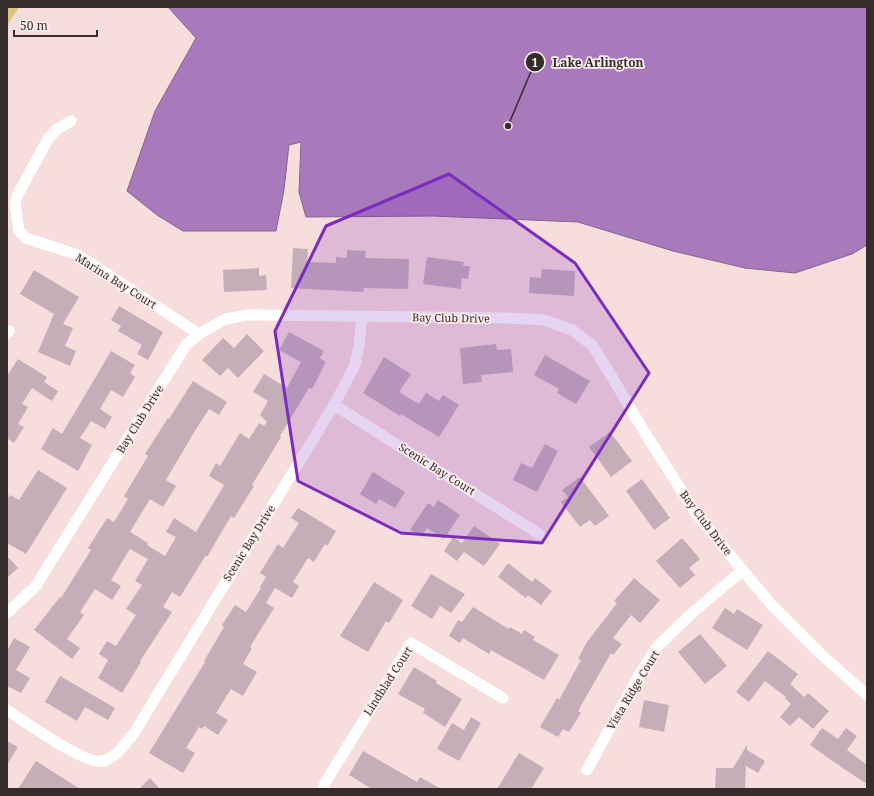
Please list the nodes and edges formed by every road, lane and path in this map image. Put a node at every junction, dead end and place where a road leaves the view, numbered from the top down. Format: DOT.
graph roads {
  1 [pos="71,121"];
  2 [pos="362,318"];
  3 [pos="199,334"];
  4 [pos="334,405"];
  5 [pos="539,534"];
  6 [pos="743,570"];
  7 [pos="7,613"];
  8 [pos="867,695"];
  9 [pos="504,698"];
  10 [pos="7,710"];
  11 [pos="586,770"];
  12 [pos="324,789"];
  1 -- 3 [label="street, Marina Bay Court"];
  2 -- 3 [label="street, Bay Club Drive"];
  2 -- 4 [label="street, Scenic Bay Drive"];
  2 -- 6 [label="street, Bay Club Drive"];
  3 -- 7 [label="street, Bay Club Drive"];
  4 -- 5 [label="street, Scenic Bay Court"];
  4 -- 10 [label="street, Scenic Bay Drive"];
  6 -- 8 [label="street, Bay Club Drive"];
  6 -- 11 [label="street, Vista Ridge Court"];
  9 -- 12 [label="street, Lindblad Court"];
}
